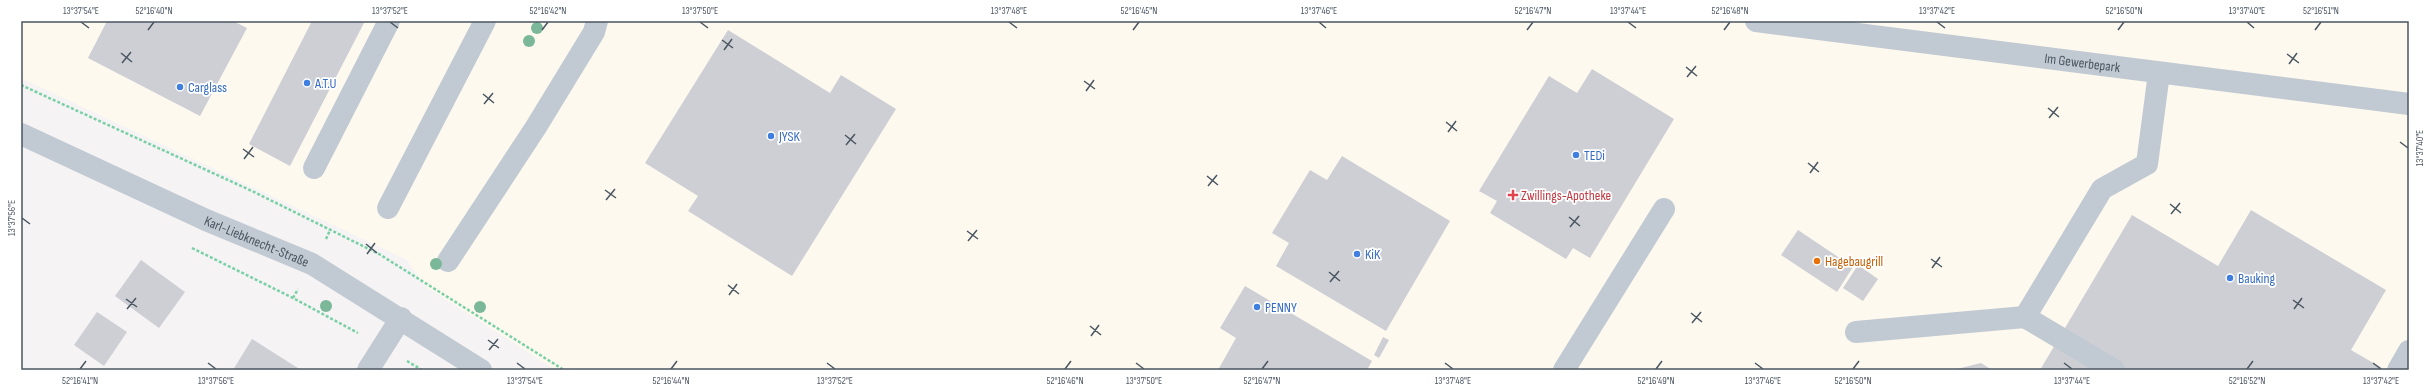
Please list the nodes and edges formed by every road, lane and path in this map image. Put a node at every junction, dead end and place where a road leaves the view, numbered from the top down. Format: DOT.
graph roads {
  1 [pos="389,21"];
  2 [pos="485,21"];
  3 [pos="596,21"];
  4 [pos="1756,21"];
  5 [pos="2159,73"];
  6 [pos="21,85"];
  7 [pos="2409,104"];
  8 [pos="21,134"];
  9 [pos="314,168"];
  10 [pos="388,208"];
  11 [pos="1664,209"];
  12 [pos="186,245"];
  13 [pos="448,261"];
  14 [pos="2025,317"];
  15 [pos="401,318"];
  16 [pos="1856,332"];
  17 [pos="382,347"];
  18 [pos="2409,351"];
  19 [pos="368,370"];
  20 [pos="422,370"];
  21 [pos="481,370"];
  22 [pos="564,370"];
  23 [pos="1564,370"];
  24 [pos="2114,370"];
  25 [pos="2398,370"];
  1 -- 9 [label="street"];
  2 -- 10 [label="street"];
  3 -- 13 [label="street"];
  4 -- 5 [label="street, Im Gewerbepark"];
  5 -- 7 [label="street, Im Gewerbepark"];
  5 -- 14 [label="street"];
  6 -- 22 [label="path"];
  8 -- 15 [label="street, Karl-Liebknecht-Straße"];
  11 -- 23 [label="street"];
  12 -- 17 [label="path"];
  14 -- 16 [label="street"];
  14 -- 24 [label="street"];
  15 -- 17 [label="street"];
  15 -- 21 [label="street, Karl-Liebknecht-Straße"];
  17 -- 19 [label="street"];
  17 -- 20 [label="path"];
  18 -- 25 [label="street"];
}
